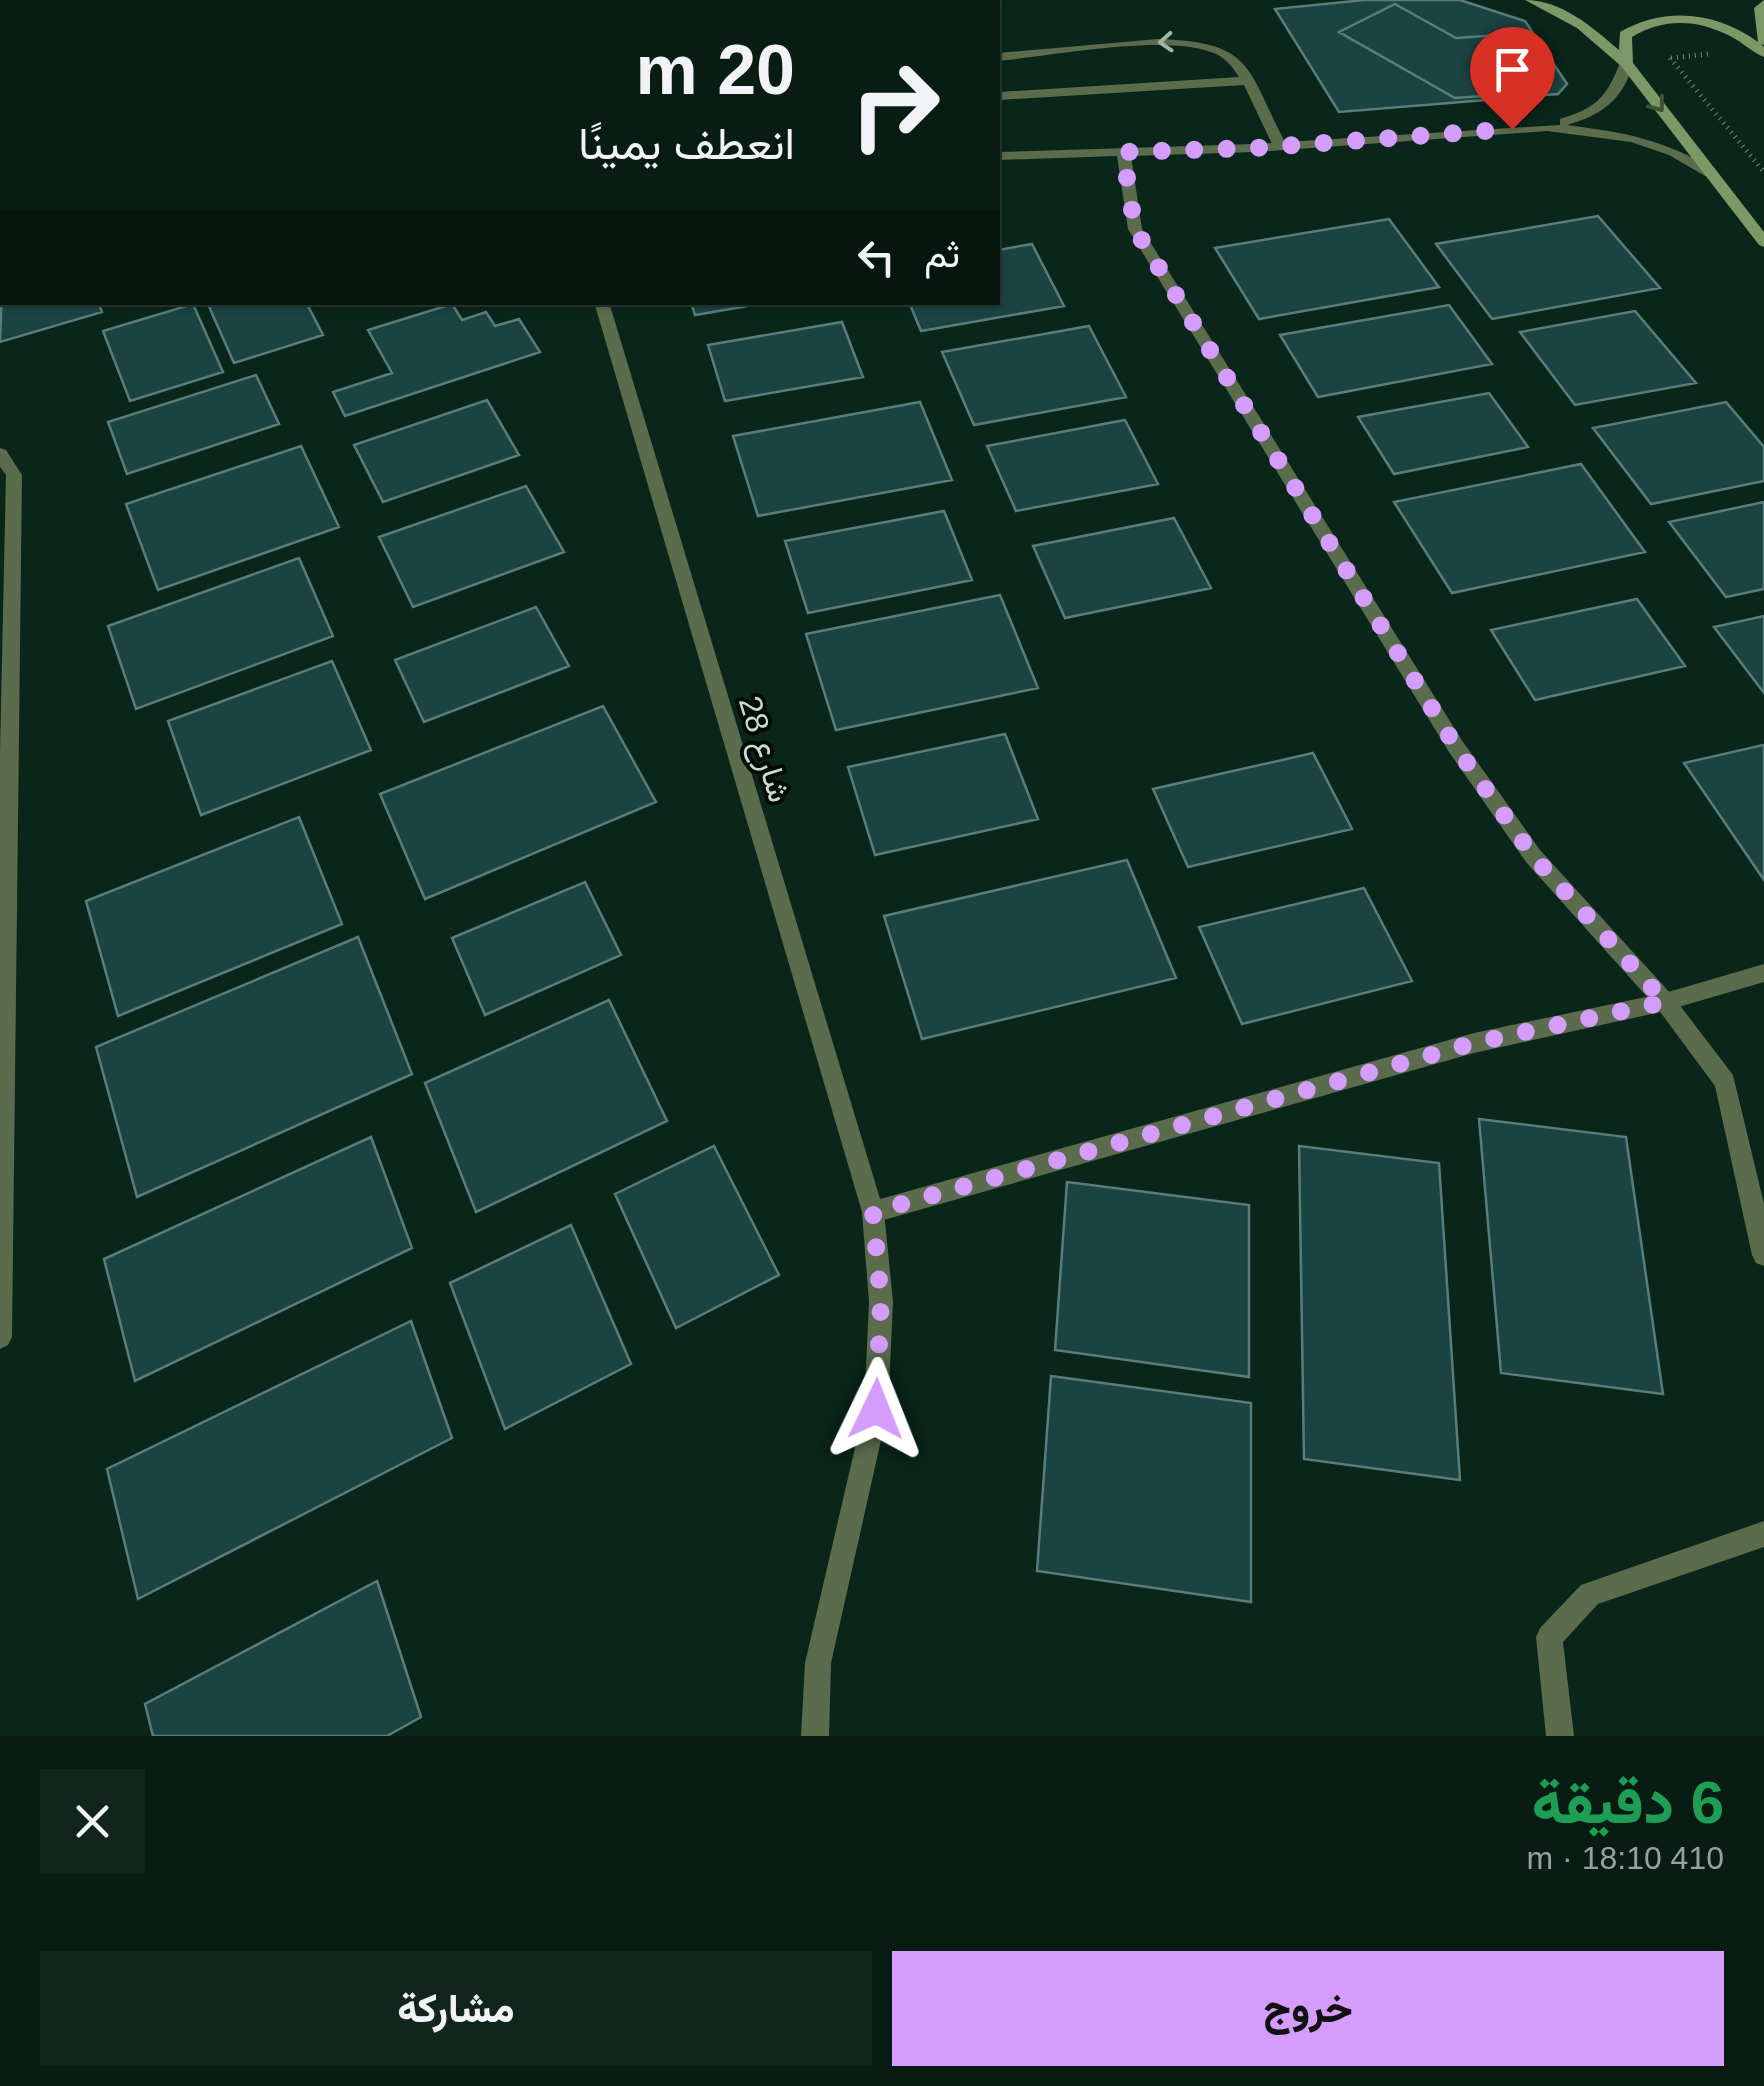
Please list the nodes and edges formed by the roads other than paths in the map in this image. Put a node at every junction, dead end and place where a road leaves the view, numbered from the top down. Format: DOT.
graph roads {
  1 [pos="1531,0"];
  2 [pos="1764,3"];
  3 [pos="1763,48"];
  4 [pos="1000,57"];
  5 [pos="1626,63"];
  6 [pos="1246,81"];
  7 [pos="1000,96"];
  8 [pos="1547,127"];
  9 [pos="1280,146"];
  10 [pos="1123,152"];
  11 [pos="1000,156"];
  12 [pos="1710,173"];
  13 [pos="1764,242"];
  14 [pos="602,305"];
  15 [pos="0,454"];
  16 [pos="1764,974"];
  17 [pos="1665,1002"];
  18 [pos="873,1212"];
  19 [pos="1764,1255"];
  20 [pos="0,1338"];
  21 [pos="1764,1534"];
  22 [pos="815,1736"];
  23 [pos="1560,1736"];
  1 -- 5 [label="main road"];
  2 -- 3 [label="main road"];
  3 -- 5 [label="main road"];
  6 -- 4 [label="street, one-way"];
  5 -- 8 [label="street"];
  5 -- 12 [label="main road, one-way"];
  6 -- 7 [label="street"];
  6 -- 9 [label="street"];
  8 -- 9 [label="street"];
  8 -- 12 [label="street"];
  9 -- 10 [label="street"];
  10 -- 11 [label="street"];
  10 -- 17 [label="street"];
  12 -- 13 [label="main road"];
  14 -- 18 [label="street, شارع 28"];
  15 -- 20 [label="street"];
  16 -- 17 [label="street"];
  17 -- 18 [label="street"];
  17 -- 19 [label="street"];
  18 -- 22 [label="street, شارع 28"];
  21 -- 23 [label="street"];
}
